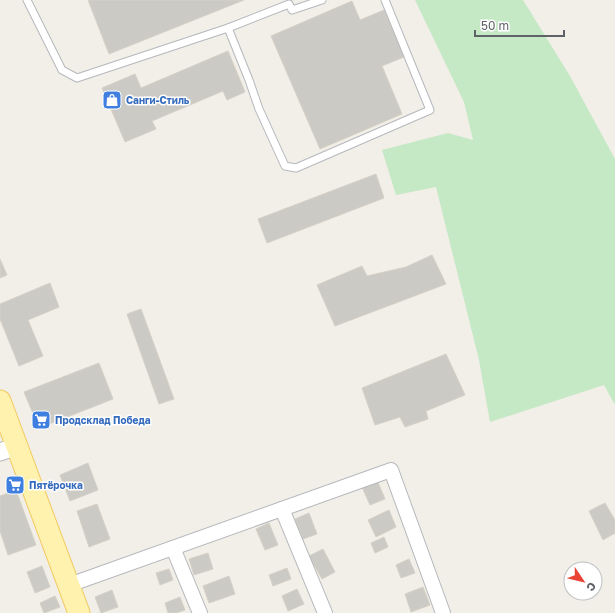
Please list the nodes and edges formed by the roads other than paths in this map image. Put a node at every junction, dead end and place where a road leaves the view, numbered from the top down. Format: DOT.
graph roads {
  1 [pos="27,0"];
  2 [pos="322,0"];
  3 [pos="384,0"];
  4 [pos="228,28"];
  5 [pos="0,401"];
  6 [pos="8,449"];
  7 [pos="282,509"];
  8 [pos="173,548"];
  9 [pos="69,585"];
  10 [pos="79,613"];
  11 [pos="200,613"];
  12 [pos="325,613"];
  13 [pos="443,613"];
  1 -- 4 [label="lane"];
  2 -- 4 [label="lane"];
  3 -- 4 [label="lane"];
  5 -- 6 [label="main road"];
  6 -- 9 [label="main road"];
  7 -- 8 [label="street"];
  7 -- 12 [label="street"];
  7 -- 13 [label="street"];
  8 -- 9 [label="street"];
  8 -- 11 [label="street"];
  9 -- 10 [label="main road"];
}
